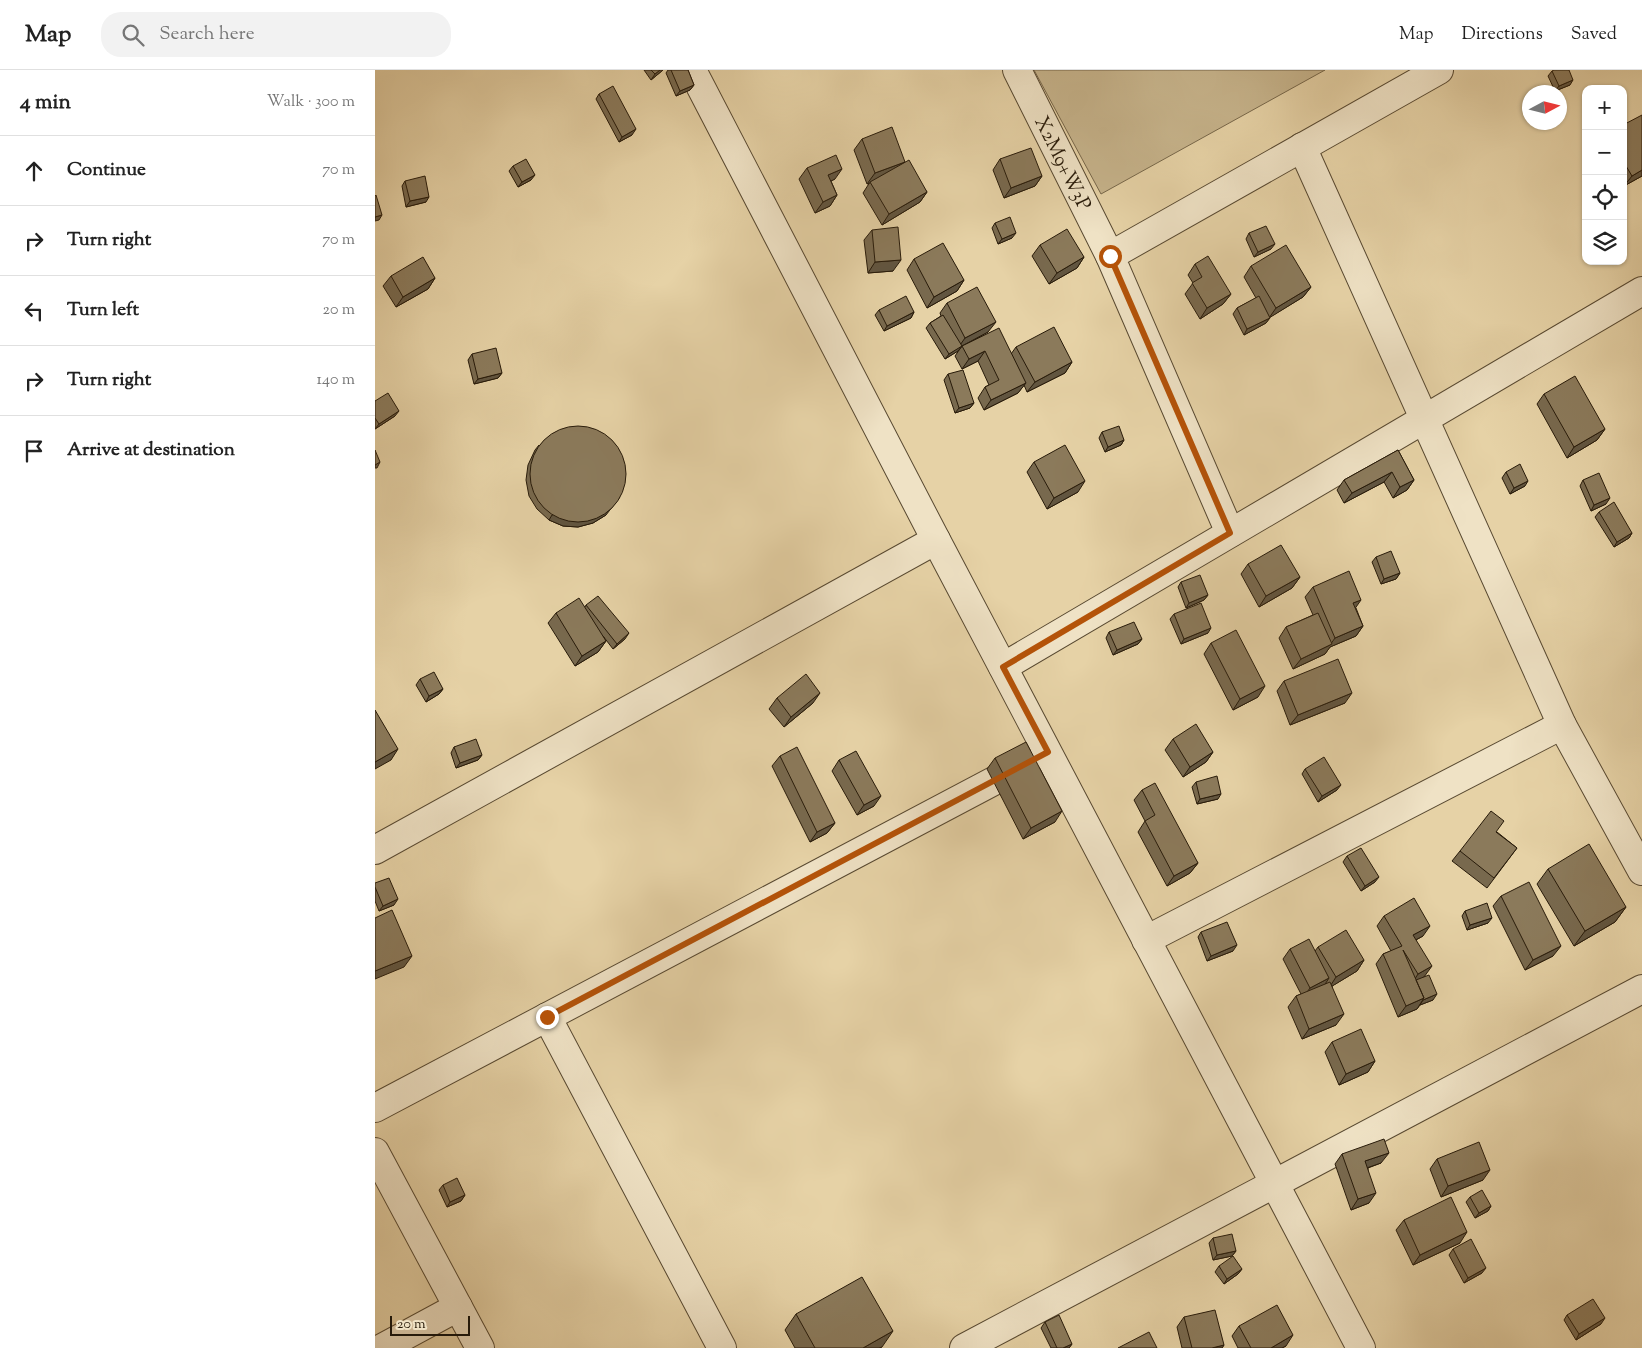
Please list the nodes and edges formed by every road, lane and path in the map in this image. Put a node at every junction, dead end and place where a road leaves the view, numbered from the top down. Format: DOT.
graph roads {
  1 [pos="692,70"];
  2 [pos="1017,70"];
  3 [pos="1439,70"];
  4 [pos="1302,148"];
  5 [pos="1110,256"];
  6 [pos="1642,291"];
  7 [pos="1424,419"];
  8 [pos="1230,533"];
  9 [pos="936,540"];
  10 [pos="1003,667"];
  11 [pos="1562,725"];
  12 [pos="1048,752"];
  13 [pos="375,850"];
  14 [pos="1642,871"];
  15 [pos="1146,940"];
  16 [pos="1642,989"];
  17 [pos="547,1017"];
  18 [pos="375,1108"];
  19 [pos="375,1152"];
  20 [pos="1274,1184"];
  21 [pos="458,1307"];
  22 [pos="382,1348"];
  23 [pos="480,1348"];
  24 [pos="722,1348"];
  25 [pos="964,1348"];
  26 [pos="1361,1348"];
  1 -- 9 [label="street"];
  2 -- 5 [label="street, X2M9+W3P"];
  3 -- 4 [label="street"];
  4 -- 5 [label="street"];
  4 -- 7 [label="street"];
  5 -- 8 [label="street, X2M9+W3P"];
  6 -- 7 [label="street"];
  7 -- 8 [label="street"];
  7 -- 11 [label="street"];
  8 -- 10 [label="street"];
  9 -- 10 [label="street"];
  9 -- 13 [label="street"];
  10 -- 12 [label="street"];
  11 -- 14 [label="street"];
  11 -- 15 [label="street"];
  12 -- 15 [label="street"];
  12 -- 17 [label="street"];
  15 -- 20 [label="street"];
  16 -- 20 [label="street"];
  17 -- 18 [label="street"];
  17 -- 24 [label="street"];
  19 -- 21 [label="street"];
  20 -- 25 [label="street"];
  20 -- 26 [label="street"];
  21 -- 22 [label="street"];
  21 -- 23 [label="street"];
}
